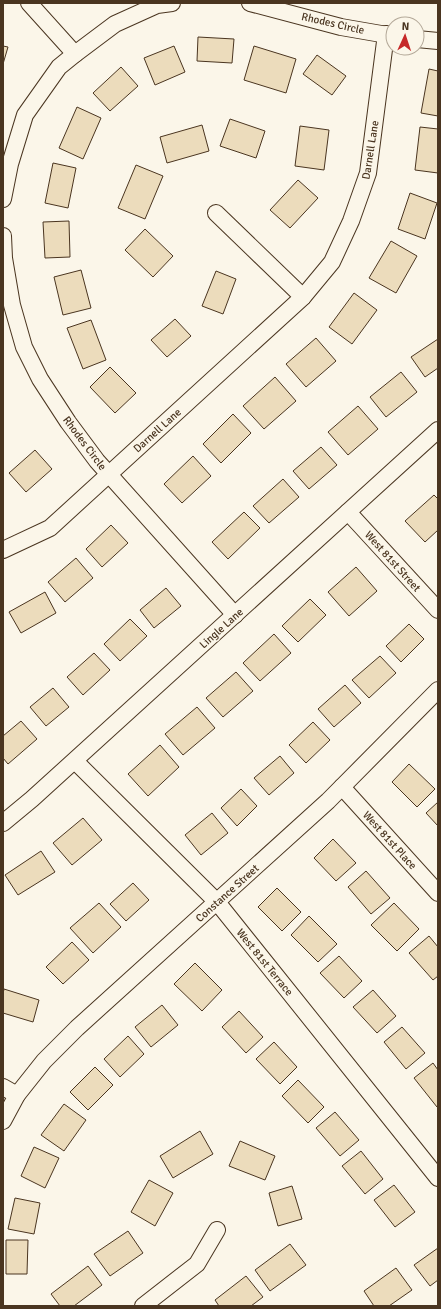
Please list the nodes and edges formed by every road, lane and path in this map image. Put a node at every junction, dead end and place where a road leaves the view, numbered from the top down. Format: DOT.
graph roads {
  1 [pos="28,3"];
  2 [pos="172,3"];
  3 [pos="250,3"];
  4 [pos="385,34"];
  5 [pos="425,40"];
  6 [pos="438,41"];
  7 [pos="75,54"];
  8 [pos="386,56"];
  9 [pos="3,199"];
  10 [pos="216,213"];
  11 [pos="3,236"];
  12 [pos="303,297"];
  13 [pos="438,430"];
  14 [pos="109,474"];
  15 [pos="348,512"];
  16 [pos="3,550"];
  17 [pos="438,610"];
  18 [pos="235,615"];
  19 [pos="438,690"];
  20 [pos="75,761"];
  21 [pos="342,786"];
  22 [pos="3,823"];
  23 [pos="438,893"];
  24 [pos="216,902"];
  25 [pos="3,1087"];
  26 [pos="17,1095"];
  27 [pos="3,1121"];
  28 [pos="438,1178"];
  29 [pos="217,1230"];
  30 [pos="143,1306"];
  1 -- 7 [label="street"];
  2 -- 7 [label="street"];
  3 -- 4 [label="street, Rhodes Circle"];
  5 -- 6 [label="street"];
  7 -- 9 [label="street"];
  8 -- 12 [label="street, Darnell Lane"];
  10 -- 12 [label="street"];
  11 -- 14 [label="street, Rhodes Circle"];
  12 -- 14 [label="street, Darnell Lane"];
  13 -- 15 [label="street, Lingle Lane"];
  14 -- 16 [label="street, Darnell Lane"];
  14 -- 18 [label="street, Rhodes Circle"];
  15 -- 17 [label="street, West 81st Street"];
  15 -- 18 [label="street, Lingle Lane"];
  18 -- 20 [label="street, Lingle Lane"];
  19 -- 21 [label="street, Constance Street"];
  20 -- 22 [label="street, Lingle Lane"];
  20 -- 24 [label="street, West 81st Terrace"];
  21 -- 23 [label="street, West 81st Place"];
  21 -- 24 [label="street, Constance Street"];
  24 -- 26 [label="street, Constance Street"];
  24 -- 28 [label="street, West 81st Terrace"];
  25 -- 26 [label="street"];
  26 -- 27 [label="street, Constance Street"];
  29 -- 30 [label="street"];
}
